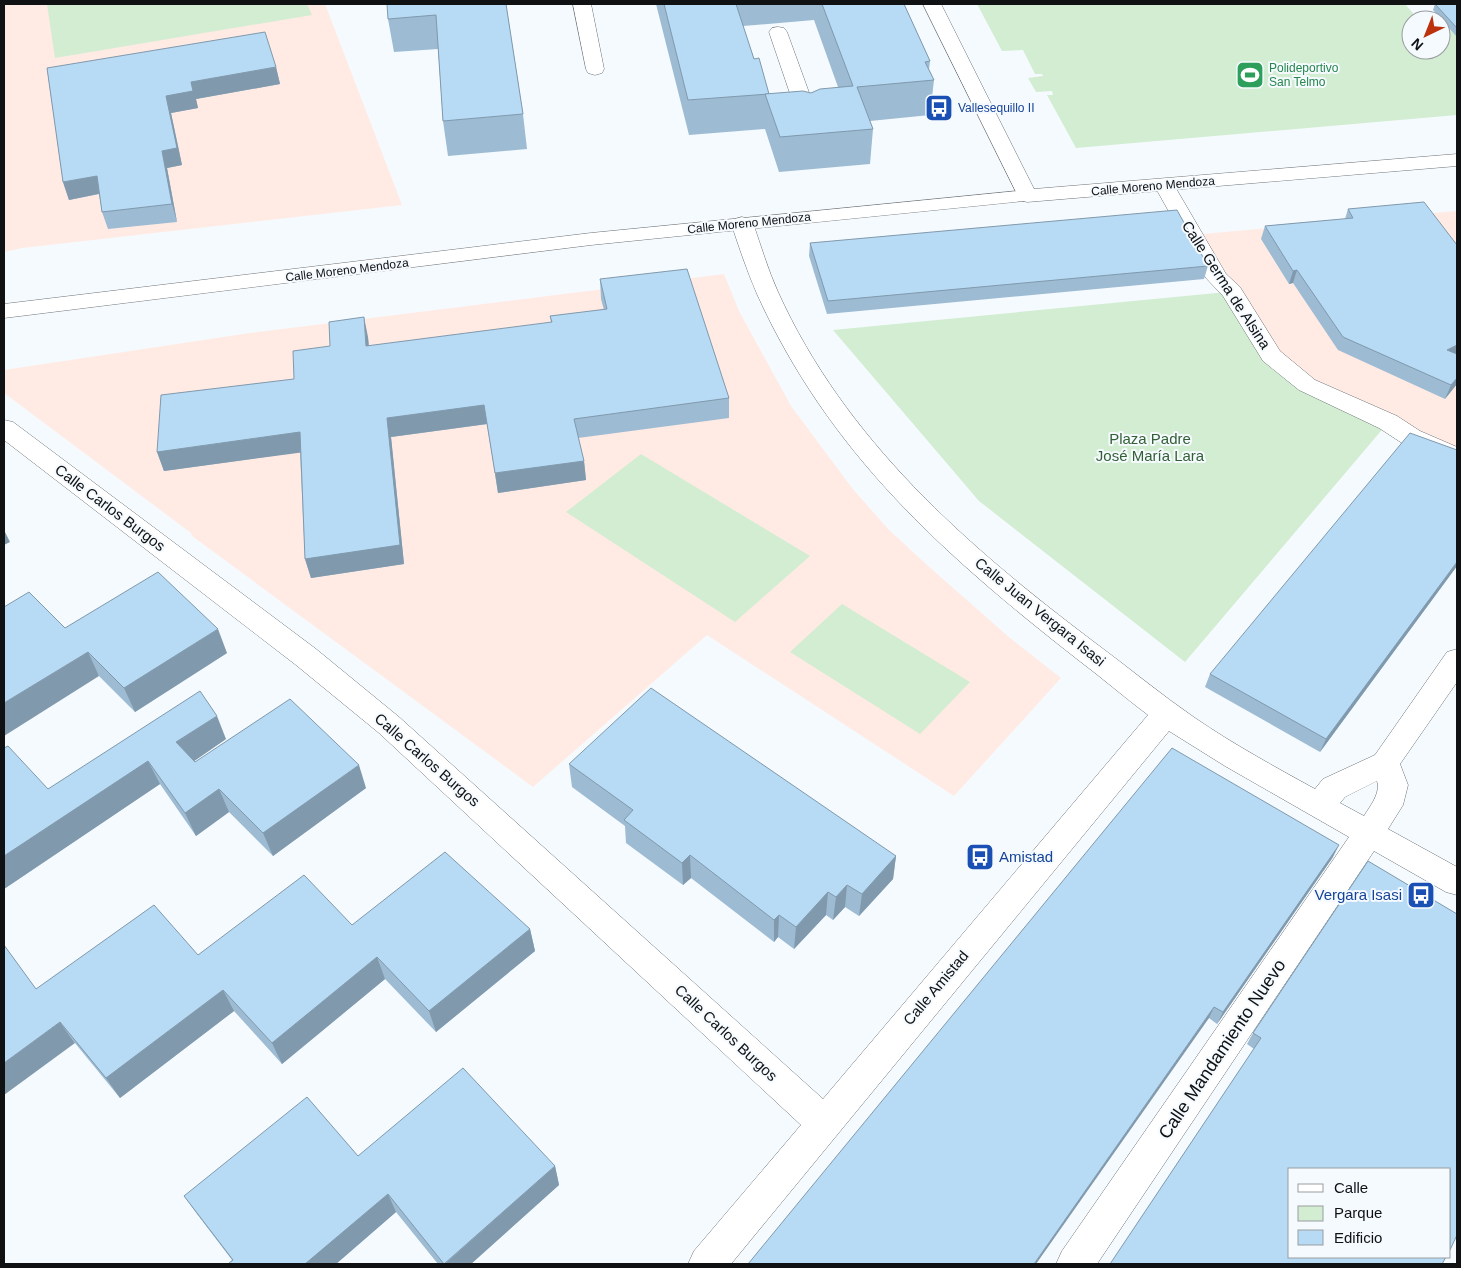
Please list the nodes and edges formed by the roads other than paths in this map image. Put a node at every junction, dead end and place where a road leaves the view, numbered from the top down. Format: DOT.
graph roads {
  1 [pos="582,4"];
  2 [pos="932,4"];
  3 [pos="778,32"];
  4 [pos="595,69"];
  5 [pos="809,120"];
  6 [pos="1457,160"];
  7 [pos="1164,185"];
  8 [pos="1026,196"];
  9 [pos="742,223"];
  10 [pos="44,308"];
  11 [pos="4,311"];
  12 [pos="4,322"];
  13 [pos="4,428"];
  14 [pos="1457,458"];
  15 [pos="1457,660"];
  16 [pos="1167,713"];
  17 [pos="1385,763"];
  18 [pos="1320,805"];
  19 [pos="1370,834"];
  20 [pos="1457,882"];
  21 [pos="824,1123"];
  22 [pos="707,1264"];
  23 [pos="1075,1264"];
  1 -- 4 [label="street"];
  2 -- 8 [label="street"];
  3 -- 5 [label="street"];
  6 -- 7 [label="street, Calle Moreno Mendoza"];
  7 -- 8 [label="street, Calle Moreno Mendoza"];
  7 -- 14 [label="street, Calle Germa de Alsina"];
  8 -- 9 [label="street, Calle Moreno Mendoza"];
  9 -- 10 [label="street, Calle Moreno Mendoza"];
  9 -- 16 [label="street, Calle Juan Vergara Isasi"];
  10 -- 11 [label="street, Calle Moreno Mendoza"];
  10 -- 12 [label="street, Calle Moreno Mendoza"];
  13 -- 21 [label="street, Calle Carlos Burgos"];
  15 -- 17 [label="street"];
  16 -- 18 [label="street, Calle Juan Vergara Isasi"];
  16 -- 21 [label="street, Calle Amistad"];
  17 -- 18 [label="street"];
  17 -- 19 [label="street, Calle Mandamiento Nuevo"];
  18 -- 19 [label="street, Calle Juan Vergara Isasi"];
  19 -- 20 [label="street, Calle Juan Vergara Isasi"];
  19 -- 23 [label="street, Calle Mandamiento Nuevo"];
  21 -- 22 [label="street, Calle Amistad"];
}
